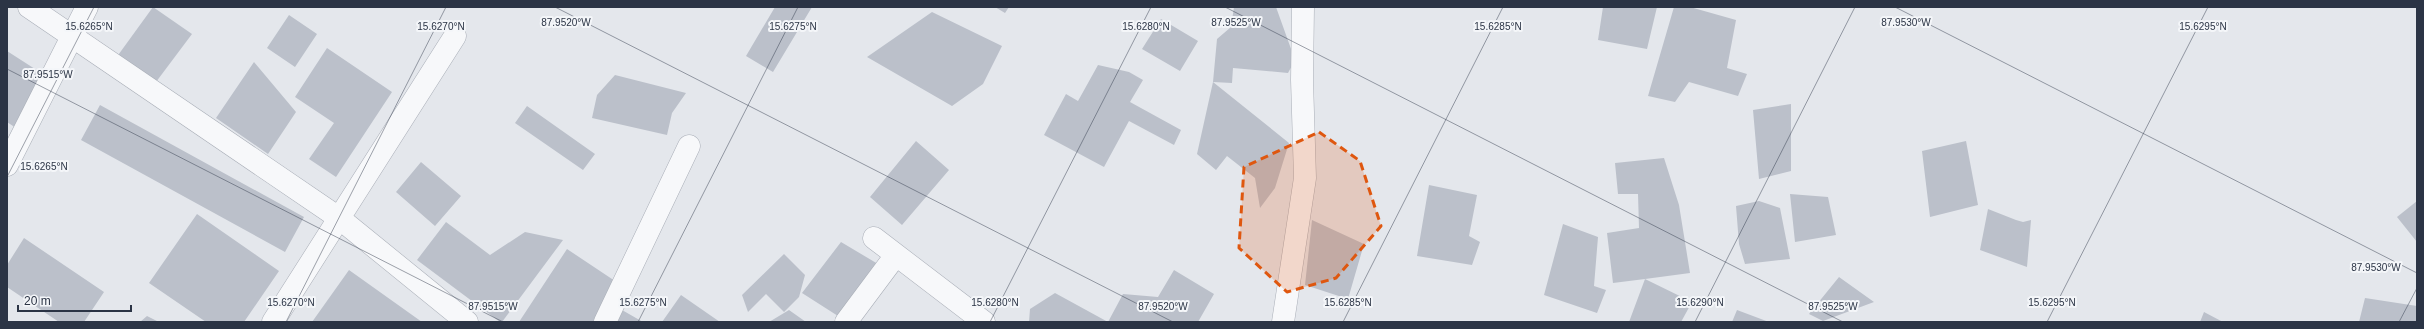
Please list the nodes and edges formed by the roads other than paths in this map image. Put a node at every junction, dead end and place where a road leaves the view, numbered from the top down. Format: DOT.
graph roads {
  1 [pos="29,7"];
  2 [pos="88,7"];
  3 [pos="1303,7"];
  4 [pos="73,36"];
  5 [pos="455,36"];
  6 [pos="689,146"];
  7 [pos="7,165"];
  8 [pos="339,218"];
  9 [pos="874,238"];
  10 [pos="896,255"];
  11 [pos="273,322"];
  12 [pos="467,322"];
  13 [pos="605,322"];
  14 [pos="846,322"];
  15 [pos="984,322"];
  16 [pos="1283,322"];
  1 -- 4 [label="street"];
  2 -- 4 [label="street"];
  3 -- 16 [label="street"];
  4 -- 7 [label="street"];
  4 -- 8 [label="street"];
  5 -- 8 [label="street"];
  6 -- 13 [label="street"];
  8 -- 11 [label="street"];
  8 -- 12 [label="street"];
  9 -- 10 [label="street"];
  10 -- 14 [label="street"];
  10 -- 15 [label="street"];
}
